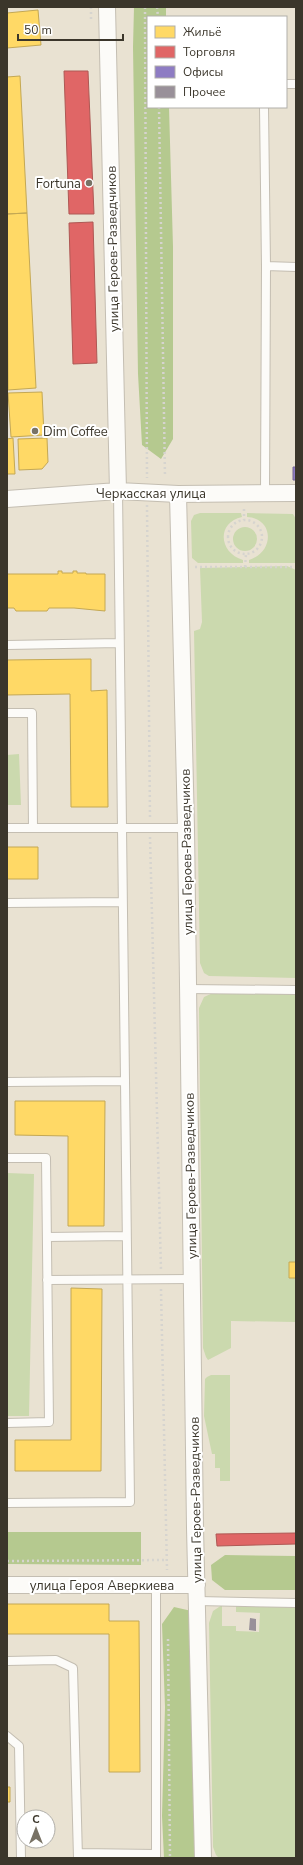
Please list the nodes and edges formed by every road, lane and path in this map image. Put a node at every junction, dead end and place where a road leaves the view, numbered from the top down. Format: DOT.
graph roads {
  1 [pos="107,7"];
  2 [pos="144,7"];
  3 [pos="159,108"];
  4 [pos="264,108"];
  5 [pos="266,266"];
  6 [pos="296,267"];
  7 [pos="164,477"];
  8 [pos="118,491"];
  9 [pos="147,492"];
  10 [pos="265,493"];
  11 [pos="296,493"];
  12 [pos="178,494"];
  13 [pos="7,499"];
  14 [pos="237,509"];
  15 [pos="244,509"];
  16 [pos="251,509"];
  17 [pos="244,520"];
  18 [pos="246,554"];
  19 [pos="191,565"];
  20 [pos="245,567"];
  21 [pos="296,567"];
  22 [pos="119,643"];
  23 [pos="7,645"];
  24 [pos="7,713"];
  25 [pos="121,827"];
  26 [pos="150,827"];
  27 [pos="7,828"];
  28 [pos="33,828"];
  29 [pos="186,828"];
  30 [pos="122,902"];
  31 [pos="7,903"];
  32 [pos="188,989"];
  33 [pos="296,990"];
  34 [pos="124,1081"];
  35 [pos="7,1082"];
  36 [pos="7,1158"];
  37 [pos="126,1236"];
  38 [pos="47,1237"];
  39 [pos="192,1279"];
  40 [pos="47,1280"];
  41 [pos="126,1280"];
  42 [pos="161,1280"];
  43 [pos="7,1423"];
  44 [pos="7,1503"];
  45 [pos="7,1560"];
  46 [pos="167,1560"];
  47 [pos="7,1585"];
  48 [pos="162,1586"];
  49 [pos="197,1593"];
  50 [pos="296,1602"];
  51 [pos="168,1632"];
  52 [pos="7,1661"];
  53 [pos="7,1736"];
  54 [pos="78,1856"];
  55 [pos="156,1856"];
  56 [pos="20,1858"];
  57 [pos="170,1858"];
  58 [pos="202,1858"];
  1 -- 8 [label="street, улица Героев-Разведчиков"];
  2 -- 9 [label="path"];
  3 -- 7 [label="path"];
  4 -- 5 [label="lane"];
  5 -- 6 [label="lane"];
  5 -- 10 [label="lane"];
  8 -- 9 [label="street, Черкасская улица"];
  8 -- 13 [label="street, Черкасская улица"];
  8 -- 22 [label="lane"];
  9 -- 12 [label="street, Черкасская улица"];
  9 -- 26 [label="path"];
  10 -- 11 [label="street, Черкасская улица"];
  10 -- 12 [label="street, Черкасская улица"];
  12 -- 29 [label="street, улица Героев-Разведчиков"];
  14 -- 15 [label="path"];
  15 -- 16 [label="path"];
  15 -- 17 [label="path"];
  17 -- 18 [label="path"];
  17 -- 18 [label="path"];
  18 -- 20 [label="path"];
  19 -- 20 [label="path"];
  20 -- 21 [label="path"];
  22 -- 23 [label="lane"];
  22 -- 25 [label="lane"];
  24 -- 28 [label="lane"];
  25 -- 26 [label="lane"];
  25 -- 28 [label="lane"];
  25 -- 30 [label="lane"];
  26 -- 29 [label="lane"];
  26 -- 42 [label="path"];
  27 -- 28 [label="lane"];
  29 -- 32 [label="street, улица Героев-Разведчиков"];
  30 -- 31 [label="lane"];
  30 -- 34 [label="lane"];
  32 -- 33 [label="lane"];
  32 -- 39 [label="street, улица Героев-Разведчиков"];
  34 -- 35 [label="lane"];
  34 -- 37 [label="lane"];
  36 -- 38 [label="lane"];
  37 -- 38 [label="lane"];
  37 -- 41 [label="lane"];
  38 -- 40 [label="lane"];
  39 -- 42 [label="lane"];
  39 -- 49 [label="street, улица Героев-Разведчиков"];
  40 -- 41 [label="lane"];
  40 -- 43 [label="lane"];
  41 -- 42 [label="lane"];
  41 -- 44 [label="lane"];
  42 -- 46 [label="path"];
  45 -- 46 [label="path"];
  46 -- 48 [label="path"];
  47 -- 48 [label="street, улица Героя Аверкиева"];
  48 -- 49 [label="street, улица Героя Аверкиева"];
  48 -- 55 [label="lane"];
  49 -- 50 [label="lane"];
  49 -- 58 [label="street, улица Героев-Разведчиков"];
  51 -- 57 [label="path"];
  52 -- 54 [label="lane"];
  53 -- 56 [label="lane"];
  54 -- 55 [label="lane"];
}
